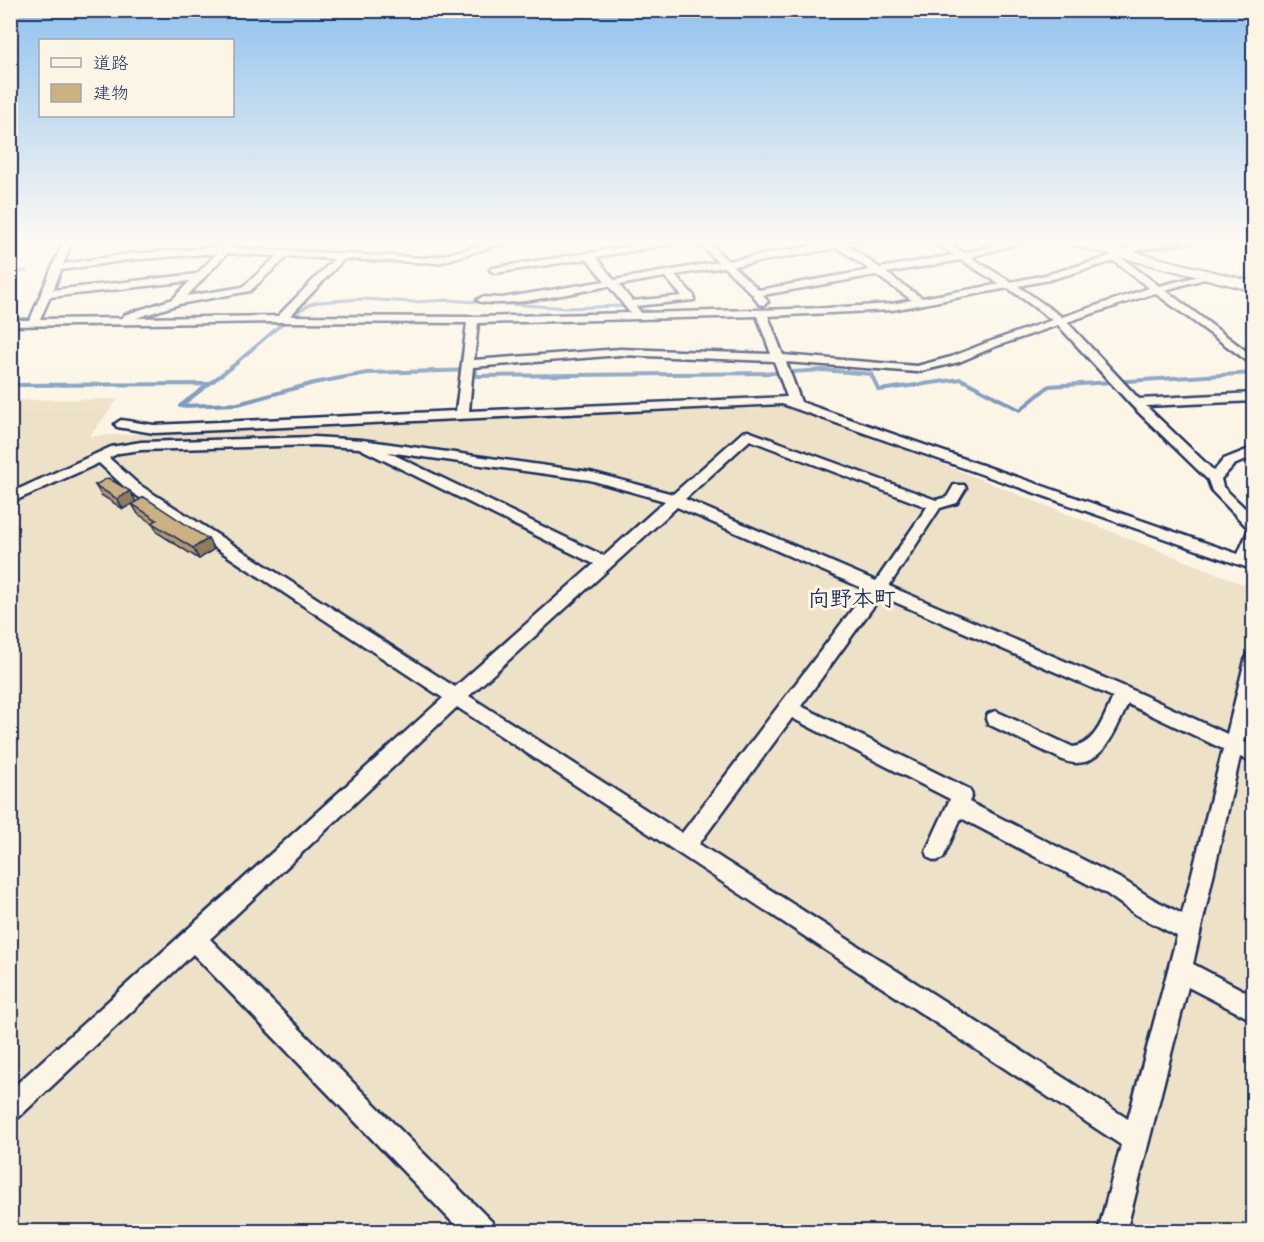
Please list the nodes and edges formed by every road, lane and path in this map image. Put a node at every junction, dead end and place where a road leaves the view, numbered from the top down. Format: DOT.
graph roads {
  1 [pos="43,300"];
  2 [pos="184,300"];
  3 [pos="300,300"];
  4 [pos="482,300"];
  5 [pos="508,300"];
  6 [pos="627,300"];
  7 [pos="666,300"];
  8 [pos="760,300"];
  9 [pos="918,300"];
  10 [pos="932,300"];
  11 [pos="1031,300"];
  12 [pos="1123,300"];
  13 [pos="1174,300"];
  14 [pos="177,301"];
  15 [pos="921,302"];
  16 [pos="630,303"];
  17 [pos="765,312"];
  18 [pos="638,316"];
  19 [pos="281,320"];
  20 [pos="473,320"];
  21 [pos="123,321"];
  22 [pos="1060,321"];
  23 [pos="34,322"];
  24 [pos="10,323"];
  25 [pos="778,358"];
  26 [pos="1254,363"];
  27 [pos="469,364"];
  28 [pos="1254,397"];
  29 [pos="1136,402"];
  30 [pos="796,404"];
  31 [pos="462,415"];
  32 [pos="122,424"];
  33 [pos="362,444"];
  34 [pos="1254,451"];
  35 [pos="100,457"];
  36 [pos="1214,479"];
  37 [pos="959,489"];
  38 [pos="674,499"];
  39 [pos="10,500"];
  40 [pos="935,506"];
  41 [pos="1254,526"];
  42 [pos="1254,533"];
  43 [pos="605,563"];
  44 [pos="1248,563"];
  45 [pos="880,587"];
  46 [pos="1254,660"];
  47 [pos="1251,686"];
  48 [pos="1124,694"];
  49 [pos="456,698"];
  50 [pos="789,708"];
  51 [pos="995,719"];
  52 [pos="1244,750"];
  53 [pos="957,806"];
  54 [pos="685,846"];
  55 [pos="936,851"];
  56 [pos="1189,930"];
  57 [pos="194,939"];
  58 [pos="1180,970"];
  59 [pos="1254,1009"];
  60 [pos="10,1107"];
  61 [pos="1135,1139"];
  62 [pos="482,1232"];
  63 [pos="1112,1232"];
  1 -- 23 [label="street"];
  2 -- 14 [label="street"];
  3 -- 19 [label="street"];
  4 -- 5 [label="street"];
  6 -- 16 [label="street"];
  7 -- 16 [label="street"];
  8 -- 17 [label="street"];
  9 -- 15 [label="street"];
  10 -- 15 [label="street"];
  11 -- 22 [label="street"];
  12 -- 22 [label="street"];
  13 -- 26 [label="street"];
  14 -- 21 [label="street"];
  15 -- 17 [label="street"];
  16 -- 18 [label="street"];
  17 -- 18 [label="street"];
  17 -- 25 [label="street"];
  18 -- 20 [label="street"];
  19 -- 20 [label="street"];
  19 -- 21 [label="street"];
  20 -- 27 [label="street"];
  21 -- 23 [label="street"];
  22 -- 25 [label="street"];
  22 -- 29 [label="street"];
  23 -- 24 [label="street"];
  25 -- 27 [label="street"];
  25 -- 30 [label="street"];
  27 -- 31 [label="street"];
  28 -- 29 [label="street"];
  29 -- 36 [label="street"];
  30 -- 31 [label="street"];
  30 -- 44 [label="street"];
  31 -- 32 [label="street"];
  33 -- 35 [label="street"];
  33 -- 38 [label="street"];
  33 -- 43 [label="street"];
  34 -- 36 [label="street"];
  35 -- 39 [label="street"];
  35 -- 49 [label="street"];
  36 -- 41 [label="street"];
  37 -- 40 [label="street"];
  38 -- 40 [label="street"];
  38 -- 43 [label="street"];
  38 -- 45 [label="street"];
  40 -- 45 [label="street"];
  42 -- 44 [label="street"];
  43 -- 49 [label="street"];
  45 -- 48 [label="street"];
  45 -- 50 [label="street"];
  46 -- 47 [label="street"];
  47 -- 52 [label="street"];
  48 -- 51 [label="street"];
  48 -- 52 [label="street"];
  49 -- 54 [label="street"];
  49 -- 57 [label="street"];
  50 -- 53 [label="street"];
  50 -- 54 [label="street"];
  52 -- 56 [label="street"];
  53 -- 55 [label="street"];
  53 -- 56 [label="street"];
  54 -- 61 [label="street"];
  56 -- 58 [label="street"];
  57 -- 60 [label="street"];
  57 -- 62 [label="street"];
  58 -- 59 [label="street"];
  58 -- 61 [label="street"];
  61 -- 63 [label="street"];
}
